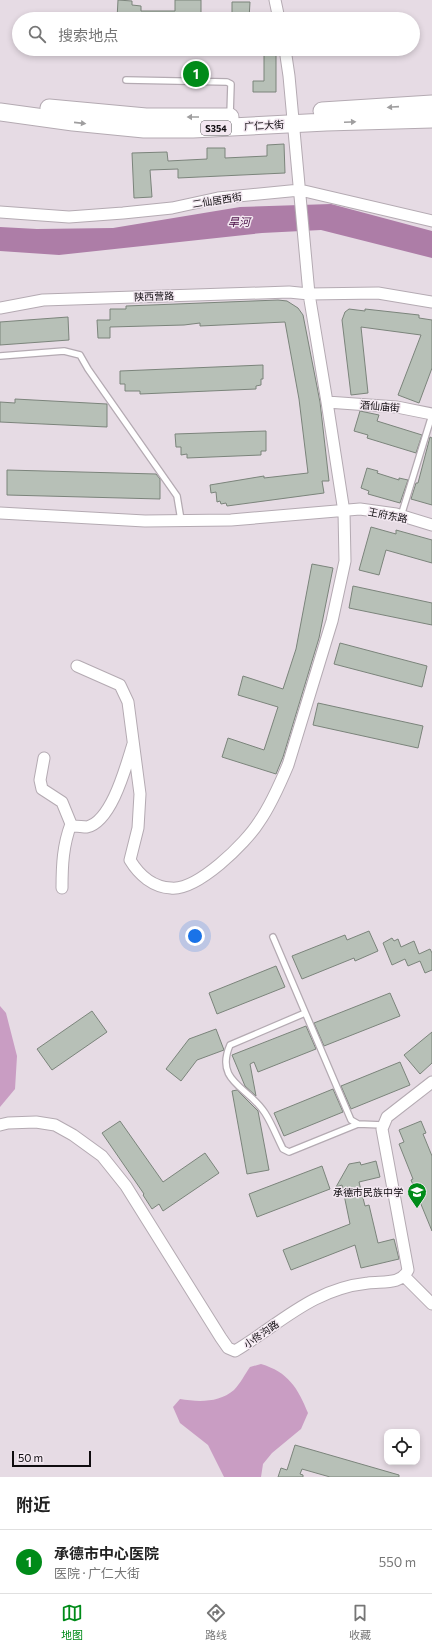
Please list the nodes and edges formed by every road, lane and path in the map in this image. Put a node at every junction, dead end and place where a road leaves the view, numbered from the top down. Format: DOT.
graph roads {
  1 [pos="275,0"];
  2 [pos="278,12"];
  3 [pos="286,56"];
  4 [pos="126,80"];
  5 [pos="0,102"];
  6 [pos="432,104"];
  7 [pos="0,112"];
  8 [pos="230,117"];
  9 [pos="293,119"];
  10 [pos="432,119"];
  11 [pos="300,195"];
  12 [pos="0,212"];
  13 [pos="432,221"];
  14 [pos="309,294"];
  15 [pos="432,302"];
  16 [pos="0,308"];
  17 [pos="0,356"];
  18 [pos="327,402"];
  19 [pos="432,415"];
  20 [pos="344,512"];
  21 [pos="0,513"];
  22 [pos="401,516"];
  23 [pos="181,520"];
  24 [pos="432,525"];
  25 [pos="77,666"];
  26 [pos="134,741"];
  27 [pos="44,758"];
  28 [pos="71,824"];
  29 [pos="62,888"];
  30 [pos="273,937"];
  31 [pos="305,1013"];
  32 [pos="432,1082"];
  33 [pos="358,1124"];
  34 [pos="0,1125"];
  35 [pos="384,1125"];
  36 [pos="405,1277"];
  37 [pos="432,1304"];
  1 -- 2 [label="street"];
  3 -- 9 [label="street"];
  4 -- 8 [label="lane"];
  8 -- 5 [label="main road, 广仁大街 / S354, one-way"];
  6 -- 9 [label="main road, 广仁大街 / S354, one-way"];
  7 -- 9 [label="main road, 广仁大街 / S354, one-way"];
  8 -- 9 [label="main road, 广仁大街 / S354"];
  9 -- 10 [label="main road, 广仁大街 / S354, one-way"];
  9 -- 11 [label="street"];
  11 -- 12 [label="street, 二仙居西街"];
  11 -- 13 [label="street, 二仙居西街"];
  11 -- 14 [label="street"];
  14 -- 15 [label="street, 陕西营路"];
  14 -- 16 [label="street, 陕西营路"];
  14 -- 18 [label="street"];
  17 -- 23 [label="lane"];
  18 -- 19 [label="street, 酒仙庙街"];
  18 -- 20 [label="street"];
  19 -- 22 [label="lane"];
  20 -- 22 [label="street, 王府东路"];
  20 -- 23 [label="street, 王府东路"];
  20 -- 26 [label="street"];
  21 -- 23 [label="street, 王府东路"];
  22 -- 24 [label="street, 王府东路"];
  25 -- 26 [label="street"];
  26 -- 28 [label="street"];
  27 -- 28 [label="street"];
  28 -- 29 [label="street"];
  30 -- 31 [label="lane"];
  31 -- 33 [label="lane"];
  31 -- 33 [label="lane"];
  32 -- 35 [label="street"];
  33 -- 35 [label="lane"];
  34 -- 36 [label="street, 小佟沟路"];
  35 -- 36 [label="street"];
  36 -- 37 [label="street"];
}
